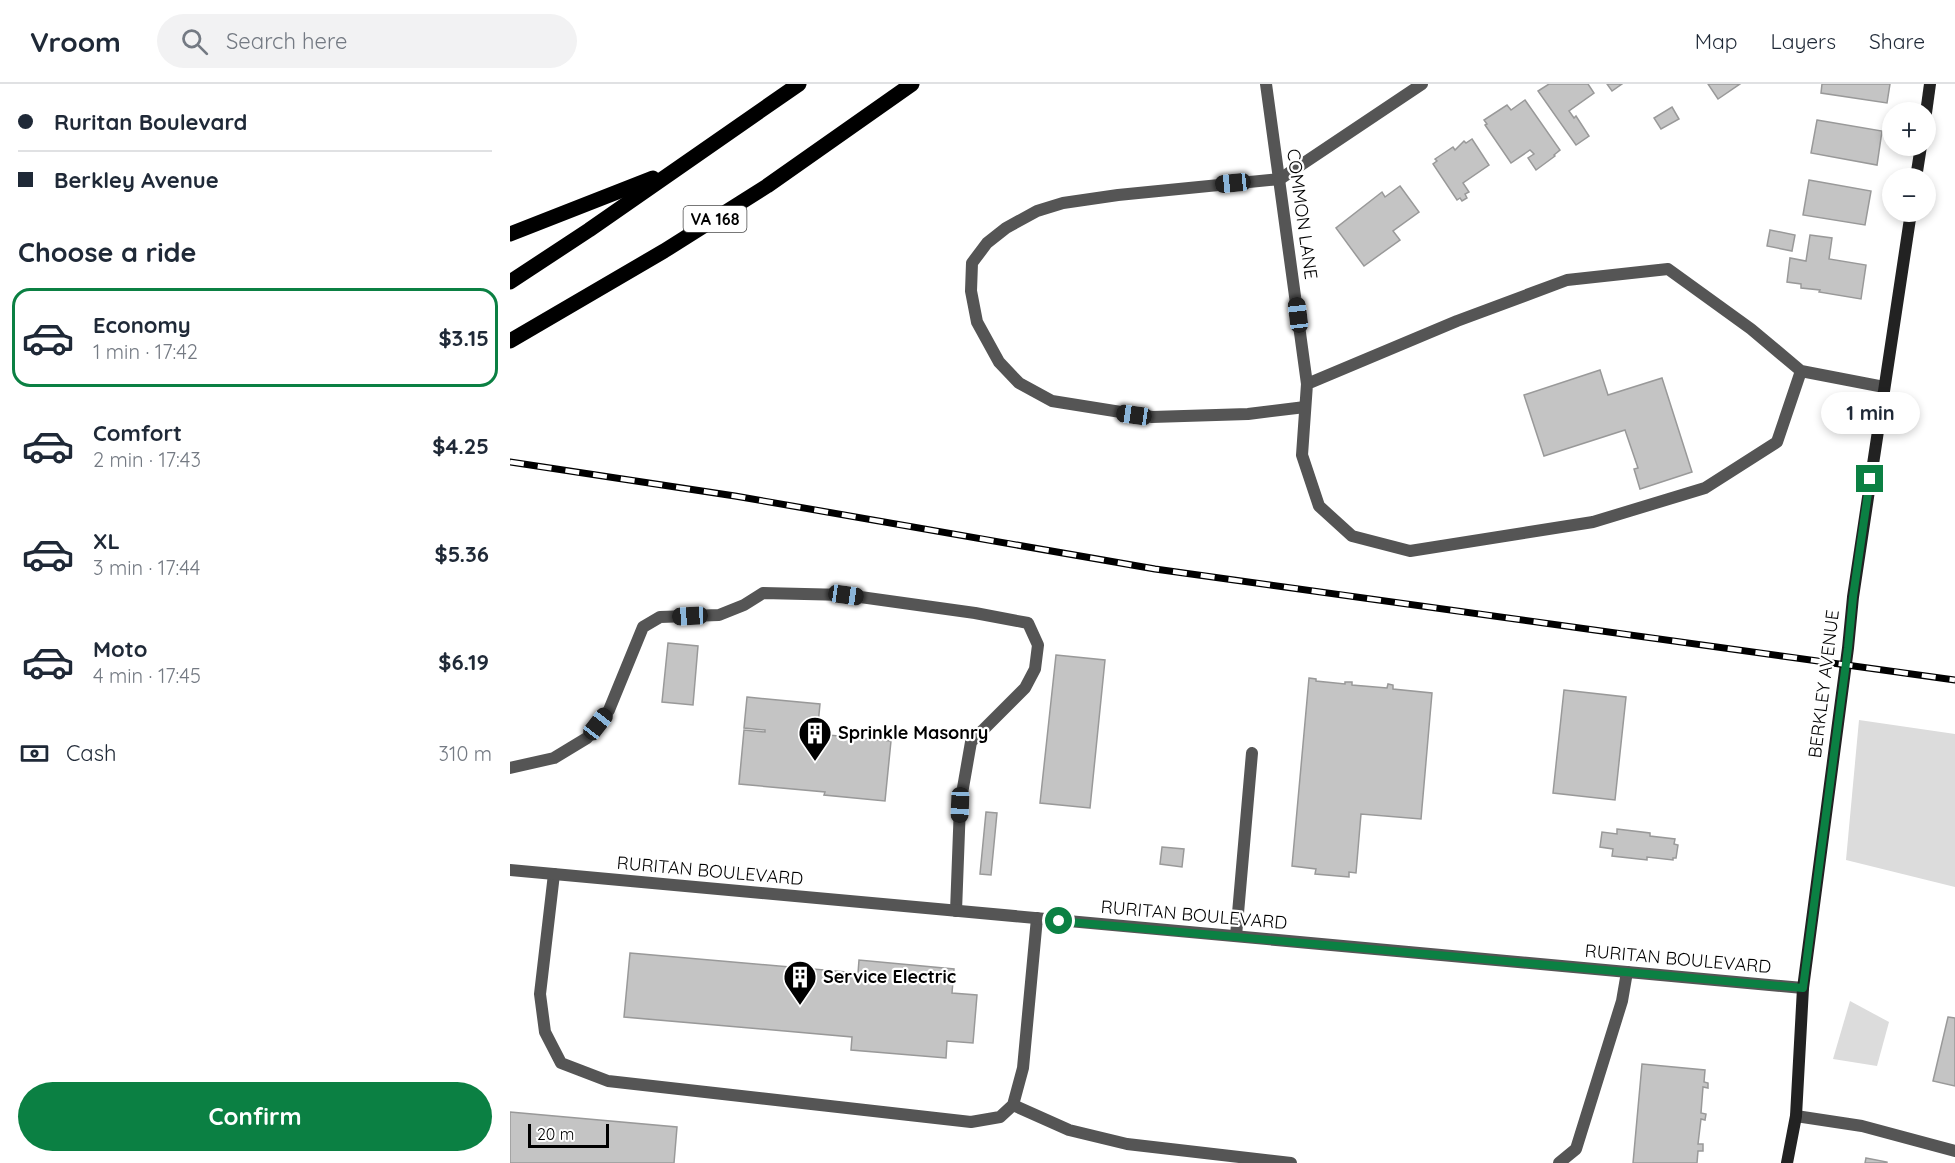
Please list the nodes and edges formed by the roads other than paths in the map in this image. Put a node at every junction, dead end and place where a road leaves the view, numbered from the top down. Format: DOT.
graph roads {
  1 [pos="799,84"];
  2 [pos="912,84"];
  3 [pos="1266,84"];
  4 [pos="1422,84"];
  5 [pos="1930,84"];
  6 [pos="1928,102"];
  7 [pos="678,168"];
  8 [pos="1280,179"];
  9 [pos="1909,222"];
  10 [pos="510,234"];
  11 [pos="510,282"];
  12 [pos="510,341"];
  13 [pos="1801,371"];
  14 [pos="1307,384"];
  15 [pos="1884,387"];
  16 [pos="1305,407"];
  17 [pos="1252,753"];
  18 [pos="510,768"];
  19 [pos="510,870"];
  20 [pos="554,874"];
  21 [pos="956,911"];
  22 [pos="1037,918"];
  23 [pos="1236,936"];
  24 [pos="1627,972"];
  25 [pos="1803,988"];
  26 [pos="1013,1105"];
  27 [pos="1796,1116"];
  28 [pos="1955,1151"];
  29 [pos="1291,1163"];
  30 [pos="1559,1163"];
  31 [pos="1787,1163"];
  1 -- 7 [label="main road"];
  2 -- 12 [label="main road, VA 168"];
  3 -- 8 [label="street, COMMON LANE"];
  4 -- 8 [label="street"];
  5 -- 6 [label="street"];
  7 -- 10 [label="main road"];
  7 -- 11 [label="main road"];
  8 -- 14 [label="street, COMMON LANE"];
  8 -- 16 [label="street"];
  9 -- 15 [label="street, BERKLEY AVENUE"];
  13 -- 14 [label="street"];
  13 -- 15 [label="street"];
  13 -- 16 [label="street, COMMON LANE"];
  14 -- 16 [label="street, COMMON LANE"];
  15 -- 25 [label="street, BERKLEY AVENUE"];
  17 -- 23 [label="street"];
  18 -- 21 [label="street"];
  19 -- 20 [label="street, RURITAN BOULEVARD"];
  20 -- 21 [label="street, RURITAN BOULEVARD"];
  20 -- 26 [label="street"];
  21 -- 22 [label="street, RURITAN BOULEVARD"];
  22 -- 23 [label="street, RURITAN BOULEVARD"];
  22 -- 26 [label="street"];
  23 -- 24 [label="street, RURITAN BOULEVARD"];
  24 -- 25 [label="street, RURITAN BOULEVARD"];
  24 -- 30 [label="street"];
  25 -- 27 [label="street, BERKLEY AVENUE"];
  26 -- 29 [label="street"];
  27 -- 28 [label="street"];
  27 -- 31 [label="street, BERKLEY AVENUE"];
}
